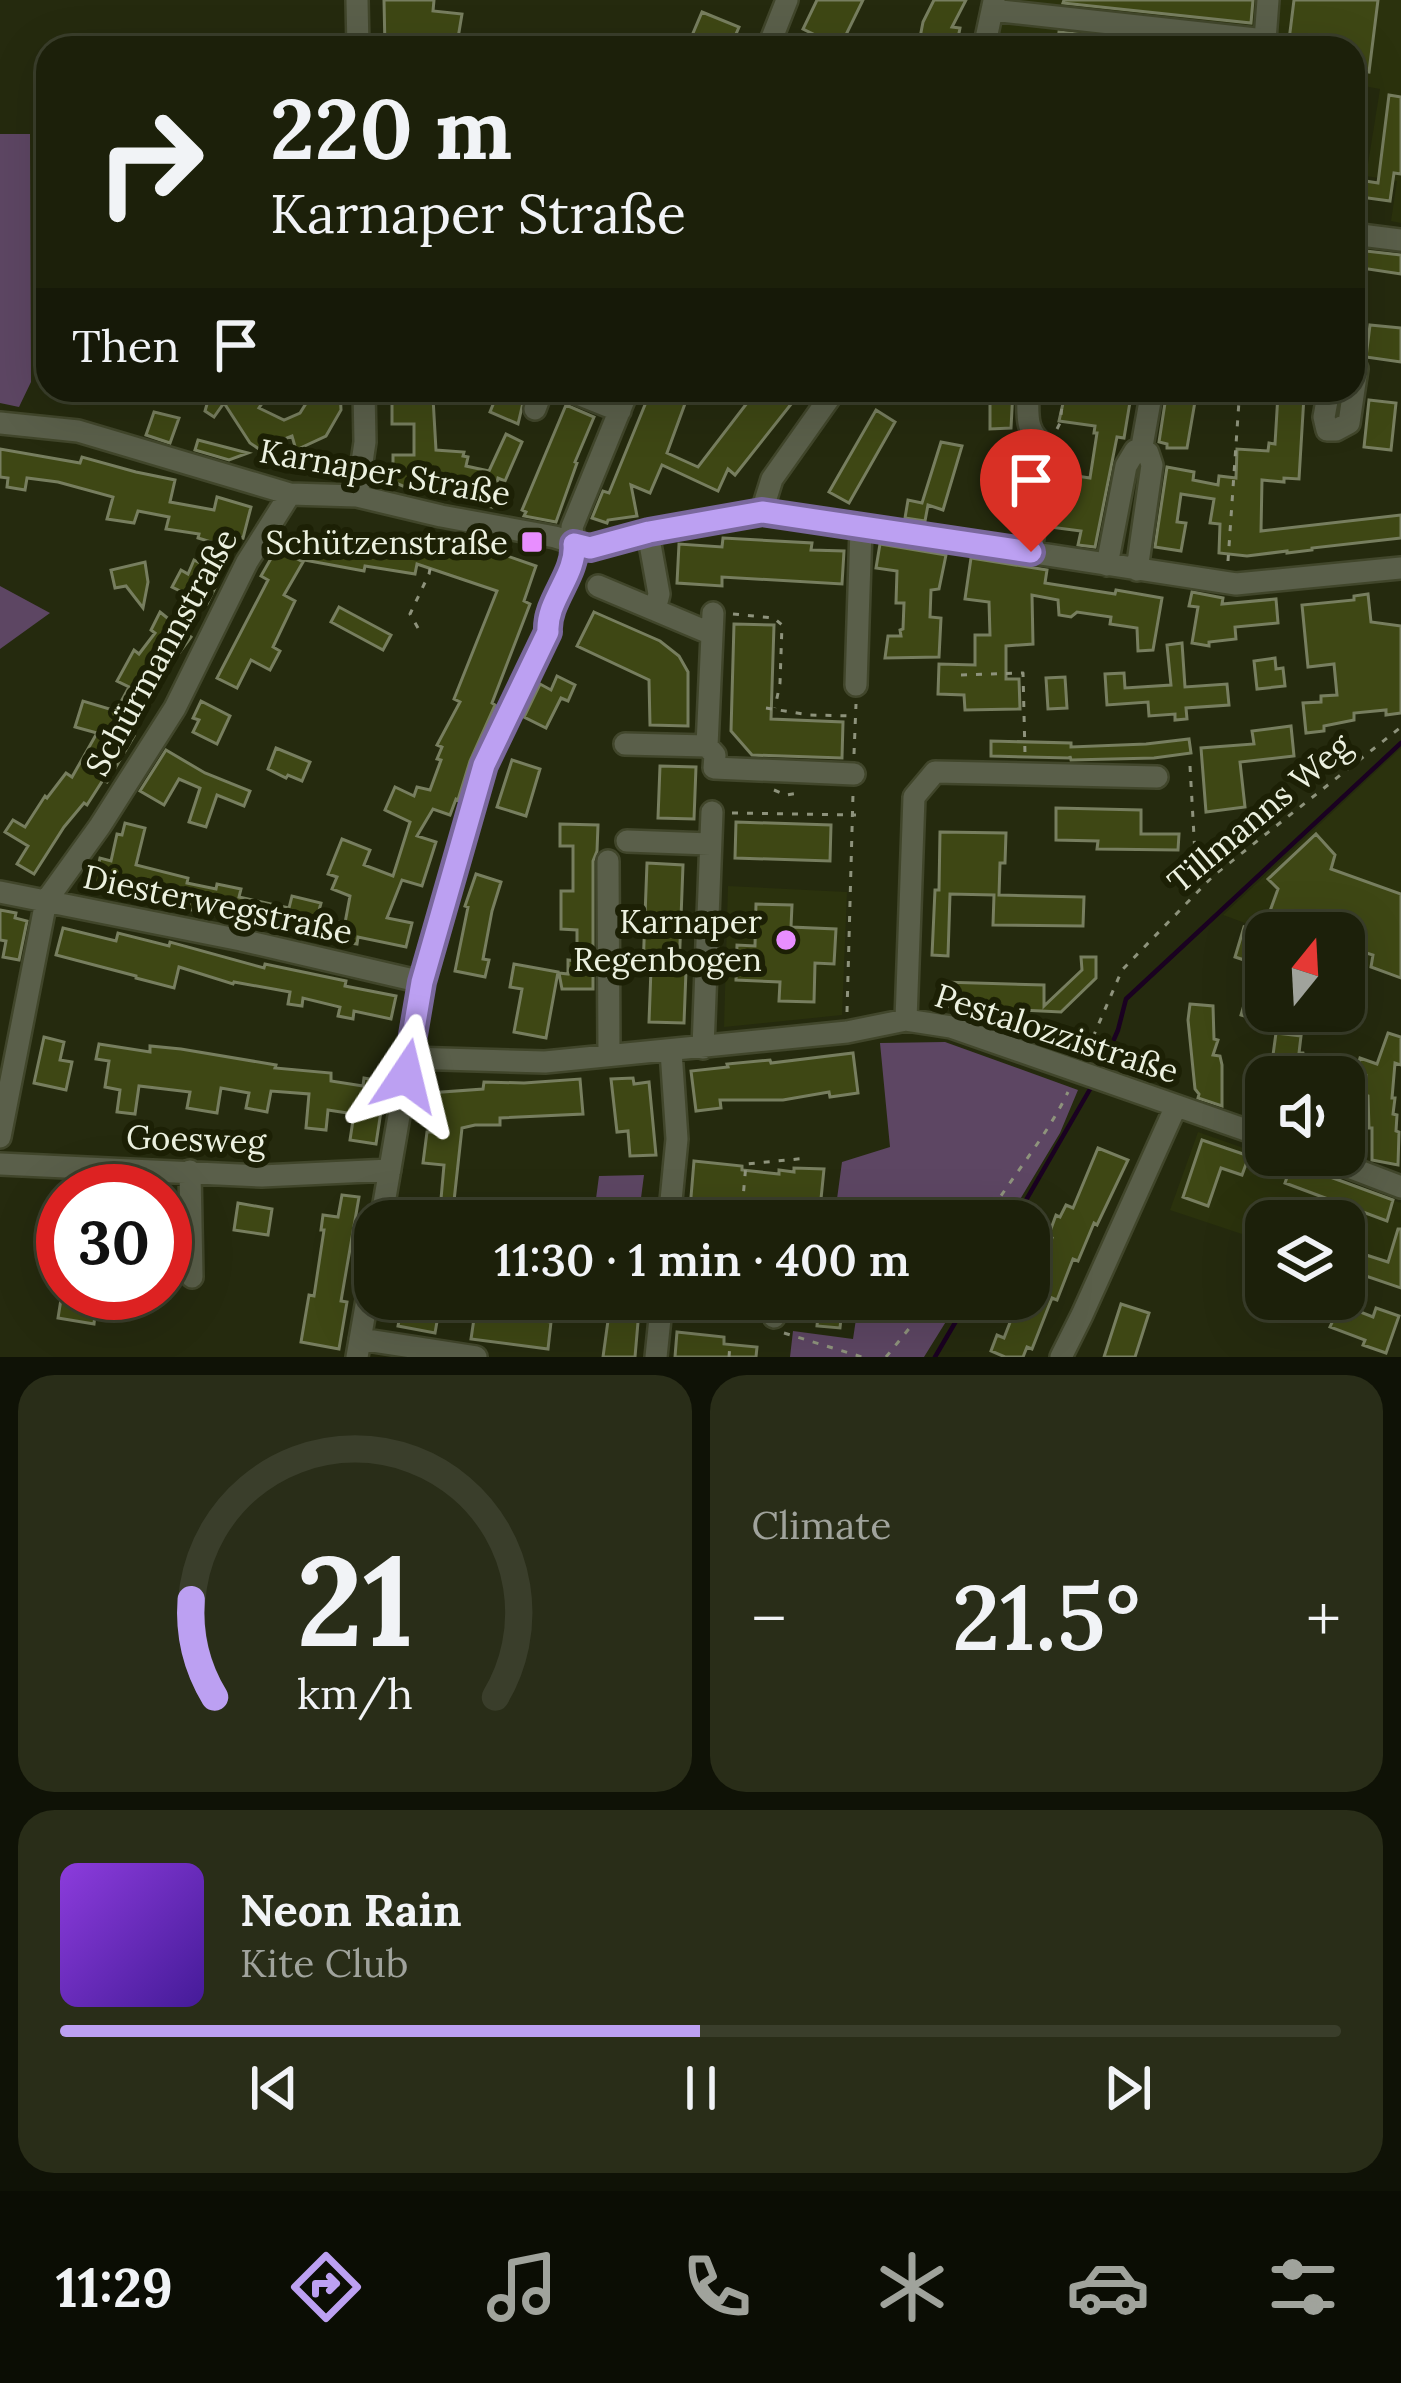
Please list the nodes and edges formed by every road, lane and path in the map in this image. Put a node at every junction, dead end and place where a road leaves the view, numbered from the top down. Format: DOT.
graph roads {
  1 [pos="357,0"];
  2 [pos="787,0"];
  3 [pos="1268,0"];
  4 [pos="993,5"];
  5 [pos="358,36"];
  6 [pos="773,36"];
  7 [pos="987,36"];
  8 [pos="1234,36"];
  9 [pos="1265,36"];
  10 [pos="1365,236"];
  11 [pos="1401,240"];
  12 [pos="364,402"];
  13 [pos="624,402"];
  14 [pos="827,402"];
  15 [pos="1028,402"];
  16 [pos="1063,402"];
  17 [pos="1150,402"];
  18 [pos="1239,402"];
  19 [pos="1327,402"];
  20 [pos="1352,402"];
  21 [pos="0,423"];
  22 [pos="1046,446"];
  23 [pos="1142,452"];
  24 [pos="290,494"];
  25 [pos="357,496"];
  26 [pos="762,512"];
  27 [pos="861,528"];
  28 [pos="437,532"];
  29 [pos="649,532"];
  30 [pos="574,544"];
  31 [pos="1031,552"];
  32 [pos="1107,565"];
  33 [pos="1228,565"];
  34 [pos="1401,568"];
  35 [pos="1137,570"];
  36 [pos="598,586"];
  37 [pos="655,610"];
  38 [pos="713,623"];
  39 [pos="418,628"];
  40 [pos="961,674"];
  41 [pos="780,683"];
  42 [pos="793,684"];
  43 [pos="856,686"];
  44 [pos="766,707"];
  45 [pos="775,708"];
  46 [pos="855,716"];
  47 [pos="1401,727"];
  48 [pos="625,744"];
  49 [pos="707,746"];
  50 [pos="1025,764"];
  51 [pos="1190,766"];
  52 [pos="854,774"];
  53 [pos="1156,777"];
  54 [pos="712,812"];
  55 [pos="854,815"];
  56 [pos="627,842"];
  57 [pos="710,844"];
  58 [pos="608,861"];
  59 [pos="1213,876"];
  60 [pos="0,892"];
  61 [pos="46,901"];
  62 [pos="422,982"];
  63 [pos="847,1020"];
  64 [pos="906,1020"];
  65 [pos="703,1048"];
  66 [pos="671,1051"];
  67 [pos="609,1055"];
  68 [pos="409,1058"];
  69 [pos="1088,1076"];
  70 [pos="1176,1106"];
  71 [pos="1245,1130"];
  72 [pos="0,1137"];
  73 [pos="808,1158"];
  74 [pos="0,1164"];
  75 [pos="36,1169"];
  76 [pos="390,1170"];
  77 [pos="192,1171"];
  78 [pos="1365,1173"];
  79 [pos="1401,1187"];
  80 [pos="385,1200"];
  81 [pos="671,1200"];
  82 [pos="743,1200"];
  83 [pos="998,1200"];
  84 [pos="660,1320"];
  85 [pos="774,1320"];
  86 [pos="916,1320"];
  87 [pos="730,1344"];
  88 [pos="359,1348"];
  89 [pos="476,1357"];
  90 [pos="656,1357"];
  91 [pos="728,1357"];
  92 [pos="862,1357"];
  93 [pos="886,1357"];
  94 [pos="1061,1357"];
  1 -- 5 [label="street"];
  2 -- 6 [label="street"];
  3 -- 9 [label="street"];
  4 -- 7 [label="street"];
  4 -- 8 [label="street"];
  10 -- 11 [label="street"];
  12 -- 25 [label="street"];
  13 -- 30 [label="street"];
  14 -- 26 [label="street"];
  15 -- 22 [label="street"];
  16 -- 22 [label="path"];
  17 -- 23 [label="street"];
  18 -- 33 [label="path"];
  19 -- 20 [label="street"];
  21 -- 24 [label="street, Karnaper Straße"];
  22 -- 31 [label="street"];
  23 -- 32 [label="street"];
  23 -- 35 [label="street"];
  24 -- 25 [label="street, Karnaper Straße"];
  24 -- 61 [label="street, Schürmannstraße"];
  25 -- 30 [label="street, Karnaper Straße"];
  26 -- 27 [label="street, Karnaper Straße"];
  26 -- 29 [label="street, Karnaper Straße"];
  27 -- 31 [label="street, Karnaper Straße"];
  27 -- 43 [label="street"];
  28 -- 39 [label="path"];
  29 -- 30 [label="street, Karnaper Straße"];
  29 -- 37 [label="street"];
  30 -- 62 [label="street"];
  31 -- 32 [label="street, Karnaper Straße"];
  32 -- 35 [label="street, Karnaper Straße"];
  34 -- 35 [label="street, Karnaper Straße"];
  36 -- 37 [label="street"];
  37 -- 38 [label="street"];
  38 -- 41 [label="path"];
  38 -- 49 [label="street"];
  40 -- 50 [label="path"];
  41 -- 42 [label="path"];
  41 -- 45 [label="path"];
  43 -- 46 [label="path"];
  44 -- 45 [label="path"];
  45 -- 46 [label="path"];
  46 -- 52 [label="path"];
  47 -- 59 [label="path, Tillmanns Weg"];
  48 -- 49 [label="street"];
  49 -- 52 [label="street"];
  51 -- 59 [label="path"];
  52 -- 55 [label="path"];
  53 -- 64 [label="street"];
  54 -- 55 [label="path"];
  54 -- 57 [label="street"];
  55 -- 63 [label="path"];
  56 -- 57 [label="street"];
  57 -- 65 [label="street"];
  58 -- 67 [label="street"];
  59 -- 69 [label="path, Tillmanns Weg"];
  60 -- 61 [label="street, Diesterwegstraße"];
  61 -- 62 [label="street, Diesterwegstraße"];
  61 -- 72 [label="street"];
  62 -- 68 [label="street"];
  64 -- 65 [label="street, Pestalozzistraße"];
  64 -- 69 [label="street, Pestalozzistraße"];
  65 -- 66 [label="street, Pestalozzistraße"];
  66 -- 67 [label="street, Pestalozzistraße"];
  66 -- 81 [label="street"];
  67 -- 68 [label="street, Pestalozzistraße"];
  68 -- 76 [label="street"];
  69 -- 70 [label="street, Pestalozzistraße"];
  69 -- 83 [label="path, Tillmanns Weg"];
  70 -- 71 [label="street, Pestalozzistraße"];
  70 -- 94 [label="street"];
  73 -- 82 [label="path"];
  74 -- 75 [label="street, Goesweg"];
  76 -- 77 [label="street, Goesweg"];
  76 -- 80 [label="street"];
  78 -- 79 [label="street"];
  84 -- 90 [label="street"];
  85 -- 92 [label="path"];
  86 -- 93 [label="path"];
  87 -- 91 [label="path"];
  88 -- 89 [label="street"];
}
